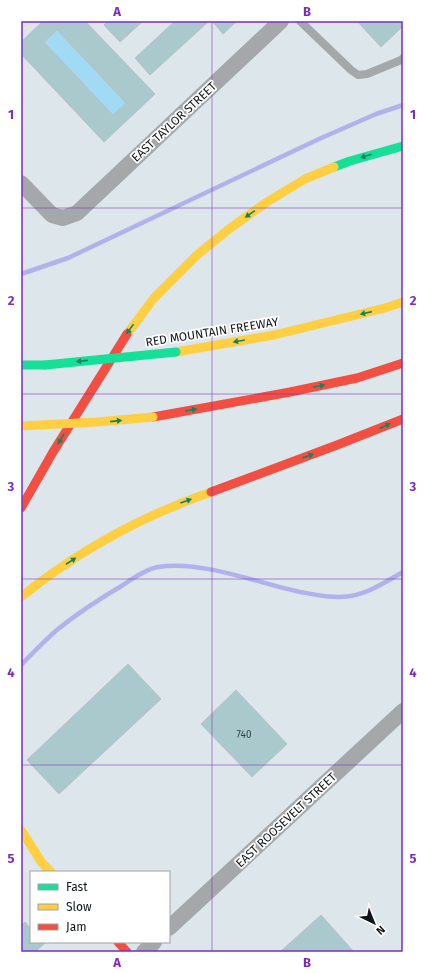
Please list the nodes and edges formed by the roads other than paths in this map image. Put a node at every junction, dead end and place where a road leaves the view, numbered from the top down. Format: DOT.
graph roads {
  1 [pos="281,21"];
  2 [pos="300,21"];
  3 [pos="403,58"];
  4 [pos="403,146"];
  5 [pos="21,183"];
  6 [pos="403,302"];
  7 [pos="403,364"];
  8 [pos="21,365"];
  9 [pos="403,419"];
  10 [pos="21,426"];
  11 [pos="21,508"];
  12 [pos="21,597"];
  13 [pos="403,711"];
  14 [pos="21,830"];
  15 [pos="26,854"];
  16 [pos="42,863"];
  17 [pos="50,871"];
  18 [pos="170,927"];
  19 [pos="119,943"];
  20 [pos="153,943"];
  21 [pos="128,952"];
  22 [pos="144,952"];
  1 -- 5 [label="street, EAST TAYLOR STREET"];
  2 -- 3 [label="lane"];
  4 -- 11 [label="main road, one-way"];
  6 -- 8 [label="main road, RED MOUNTAIN FREEWAY, one-way, bridge"];
  10 -- 7 [label="main road, one-way, bridge"];
  12 -- 9 [label="main road, one-way"];
  13 -- 18 [label="street, EAST ROOSEVELT STREET"];
  14 -- 16 [label="main road"];
  15 -- 16 [label="main road"];
  16 -- 17 [label="main road"];
  19 -- 21 [label="main road"];
  20 -- 22 [label="street"];
}
